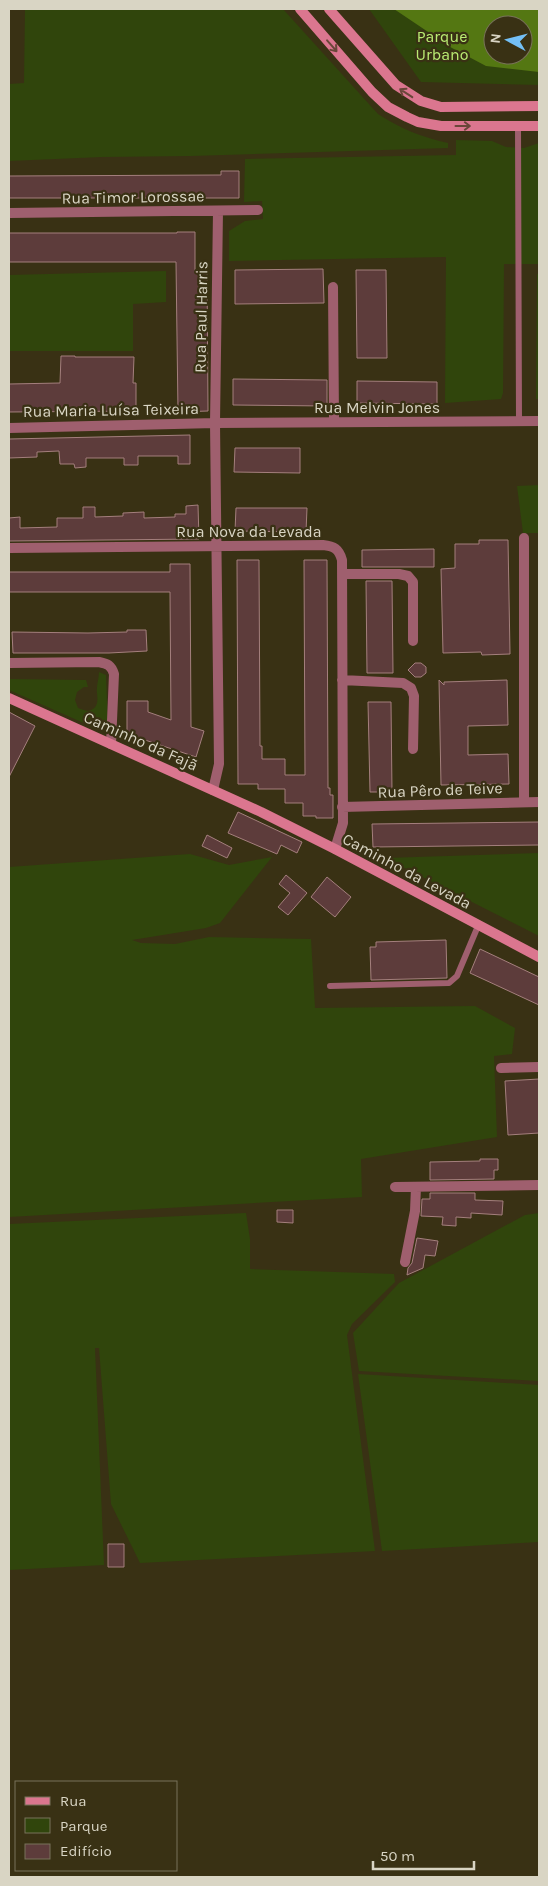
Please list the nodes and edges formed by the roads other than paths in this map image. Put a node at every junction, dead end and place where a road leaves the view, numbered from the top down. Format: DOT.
graph roads {
  1 [pos="300,9"];
  2 [pos="328,9"];
  3 [pos="539,106"];
  4 [pos="518,126"];
  5 [pos="539,126"];
  6 [pos="258,210"];
  7 [pos="218,211"];
  8 [pos="9,213"];
  9 [pos="333,287"];
  10 [pos="519,421"];
  11 [pos="539,421"];
  12 [pos="334,422"];
  13 [pos="215,423"];
  14 [pos="9,428"];
  15 [pos="524,538"];
  16 [pos="216,546"];
  17 [pos="9,548"];
  18 [pos="342,574"];
  19 [pos="414,641"];
  20 [pos="9,663"];
  21 [pos="342,680"];
  22 [pos="9,698"];
  23 [pos="111,744"];
  24 [pos="413,749"];
  25 [pos="213,790"];
  26 [pos="524,802"];
  27 [pos="539,802"];
  28 [pos="342,807"];
  29 [pos="261,812"];
  30 [pos="335,848"];
  31 [pos="478,926"];
  32 [pos="539,957"];
  33 [pos="330,986"];
  34 [pos="539,1067"];
  35 [pos="501,1068"];
  36 [pos="539,1186"];
  37 [pos="395,1187"];
  38 [pos="416,1187"];
  39 [pos="405,1262"];
  1 -- 4 [label="street, one-way"];
  3 -- 2 [label="street, one-way"];
  4 -- 5 [label="street"];
  4 -- 10 [label="lane"];
  6 -- 7 [label="street, Rua Timor Lorossae"];
  7 -- 8 [label="street, Rua Timor Lorossae"];
  7 -- 13 [label="street, Rua Paul Harris"];
  9 -- 12 [label="street"];
  10 -- 11 [label="street, Rua Melvin Jones"];
  10 -- 12 [label="street, Rua Melvin Jones"];
  12 -- 13 [label="street, Rua Melvin Jones"];
  13 -- 14 [label="street, Rua Maria Luísa Teixeira"];
  13 -- 16 [label="street, Rua Paul Harris"];
  15 -- 26 [label="street"];
  16 -- 17 [label="street, Rua Nova da Levada"];
  16 -- 18 [label="street, Rua Nova da Levada"];
  16 -- 25 [label="street, Rua Paul Harris"];
  18 -- 19 [label="street"];
  18 -- 21 [label="street, Rua Nova da Levada"];
  20 -- 23 [label="street"];
  21 -- 24 [label="street"];
  21 -- 28 [label="street, Rua Nova da Levada"];
  22 -- 23 [label="street, Caminho da Fajã"];
  23 -- 25 [label="street, Caminho da Fajã"];
  25 -- 29 [label="street, Caminho da Fajã"];
  26 -- 27 [label="street, Rua Pêro de Teive"];
  26 -- 28 [label="street, Rua Pêro de Teive"];
  28 -- 30 [label="street, Rua Nova da Levada"];
  29 -- 30 [label="street, Caminho da Levada"];
  30 -- 31 [label="street, Caminho da Levada"];
  31 -- 32 [label="street, Caminho da Levada"];
  31 -- 33 [label="lane"];
  34 -- 35 [label="street"];
  36 -- 38 [label="street"];
  37 -- 38 [label="street"];
  38 -- 39 [label="street"];
}
